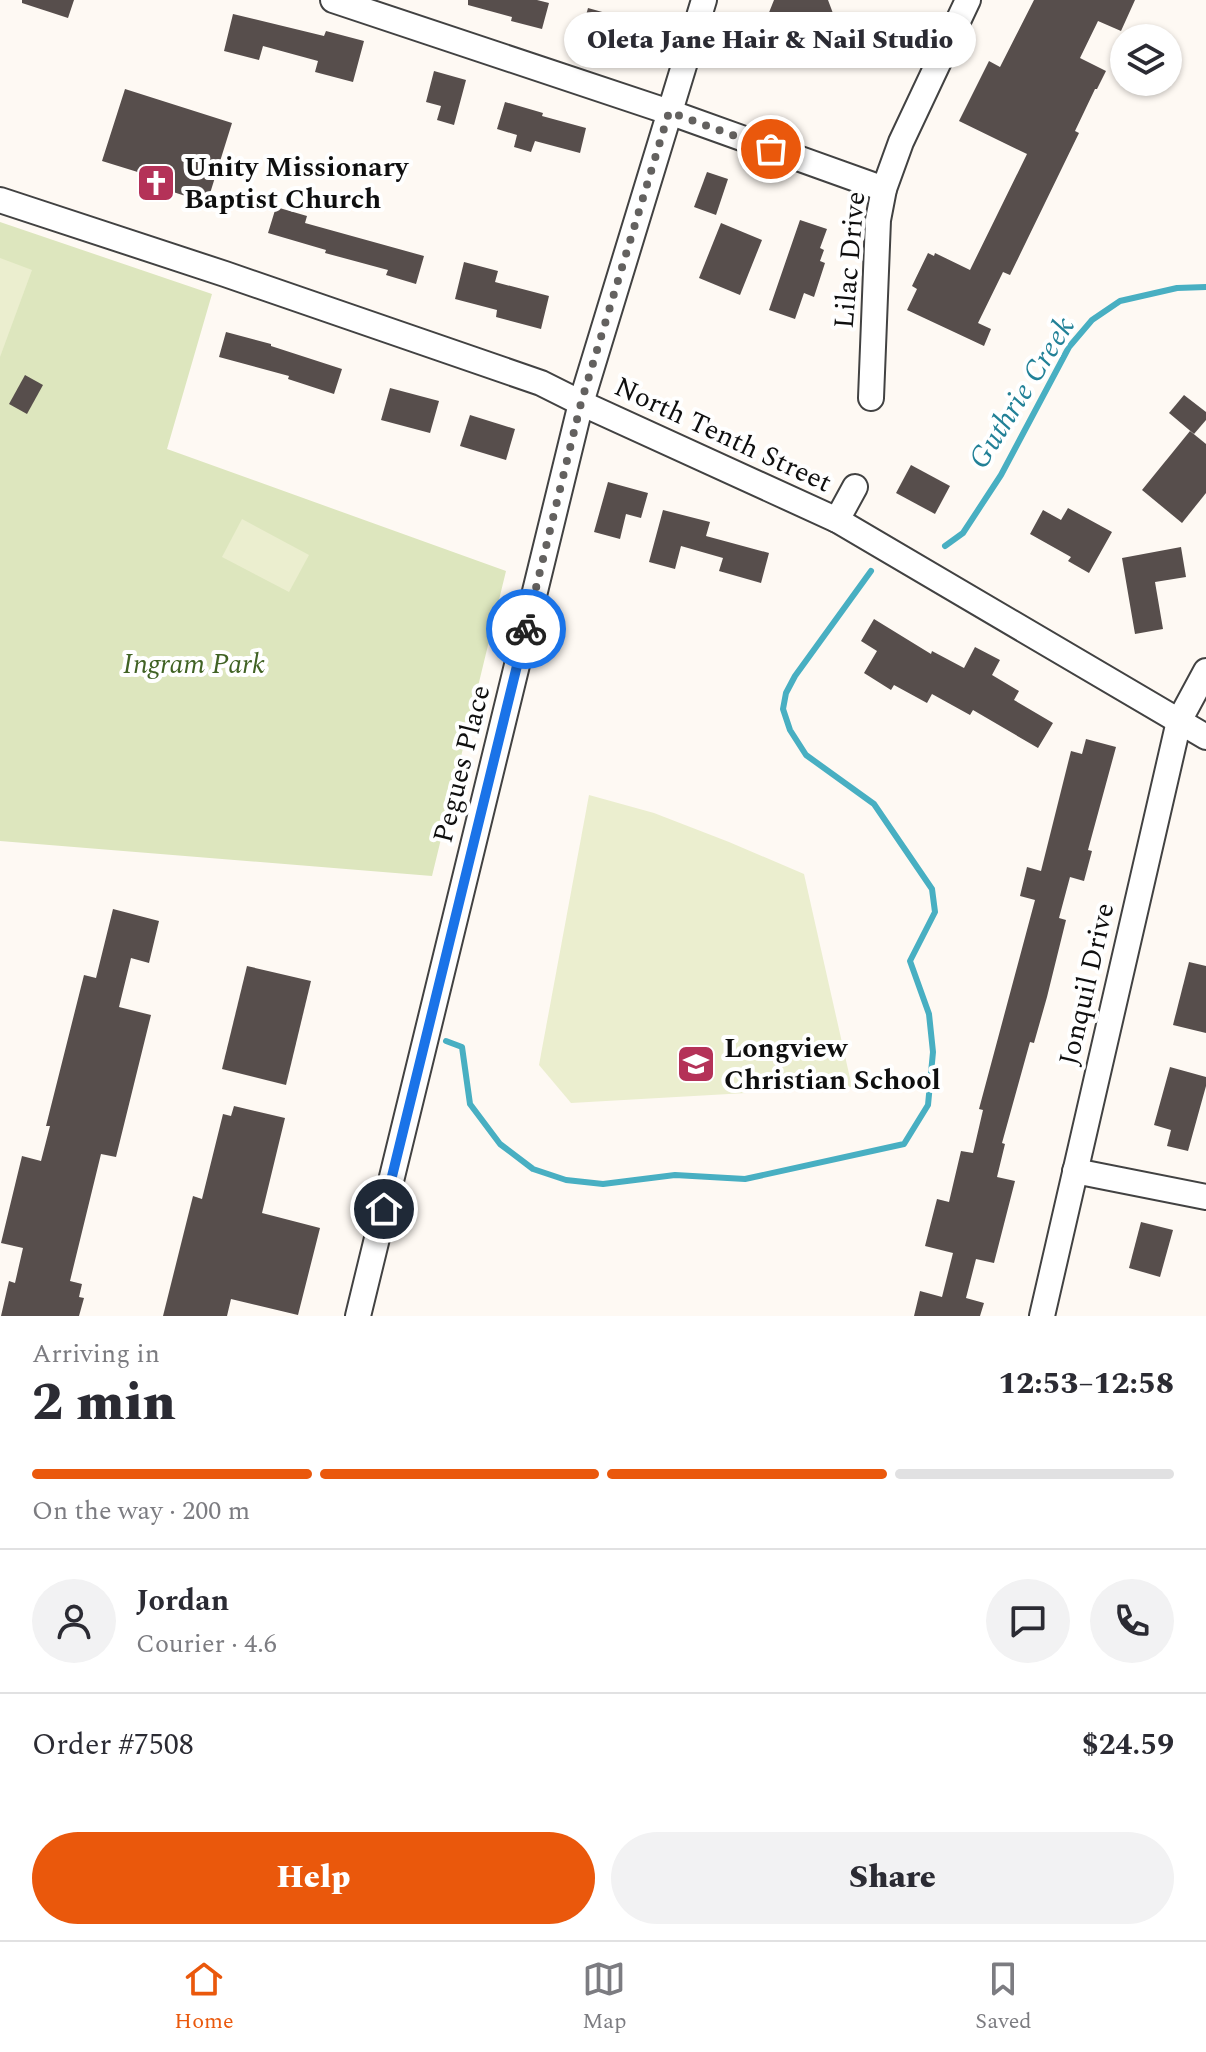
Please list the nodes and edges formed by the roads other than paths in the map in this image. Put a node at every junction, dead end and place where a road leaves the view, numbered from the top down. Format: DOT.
graph roads {
  1 [pos="333,0"];
  2 [pos="704,0"];
  3 [pos="968,0"];
  4 [pos="669,112"];
  5 [pos="884,189"];
  6 [pos="0,200"];
  7 [pos="871,398"];
  8 [pos="581,403"];
  9 [pos="855,487"];
  10 [pos="837,520"];
  11 [pos="1206,671"];
  12 [pos="1179,721"];
  13 [pos="1206,737"];
  14 [pos="1075,1171"];
  15 [pos="1206,1197"];
  16 [pos="358,1316"];
  17 [pos="1042,1316"];
  1 -- 4 [label="street"];
  2 -- 4 [label="street, Pegues Place"];
  3 -- 5 [label="street, Lilac Drive"];
  4 -- 5 [label="street"];
  4 -- 8 [label="street, Pegues Place"];
  5 -- 7 [label="street, Lilac Drive"];
  6 -- 8 [label="street, North Tenth Street"];
  8 -- 10 [label="street, North Tenth Street"];
  8 -- 16 [label="street, Pegues Place"];
  9 -- 10 [label="street"];
  10 -- 12 [label="street, North Tenth Street"];
  11 -- 12 [label="street, Jonquil Drive"];
  12 -- 13 [label="street, North Tenth Street"];
  12 -- 14 [label="street, Jonquil Drive"];
  14 -- 15 [label="street"];
  14 -- 17 [label="street, Jonquil Drive"];
}
